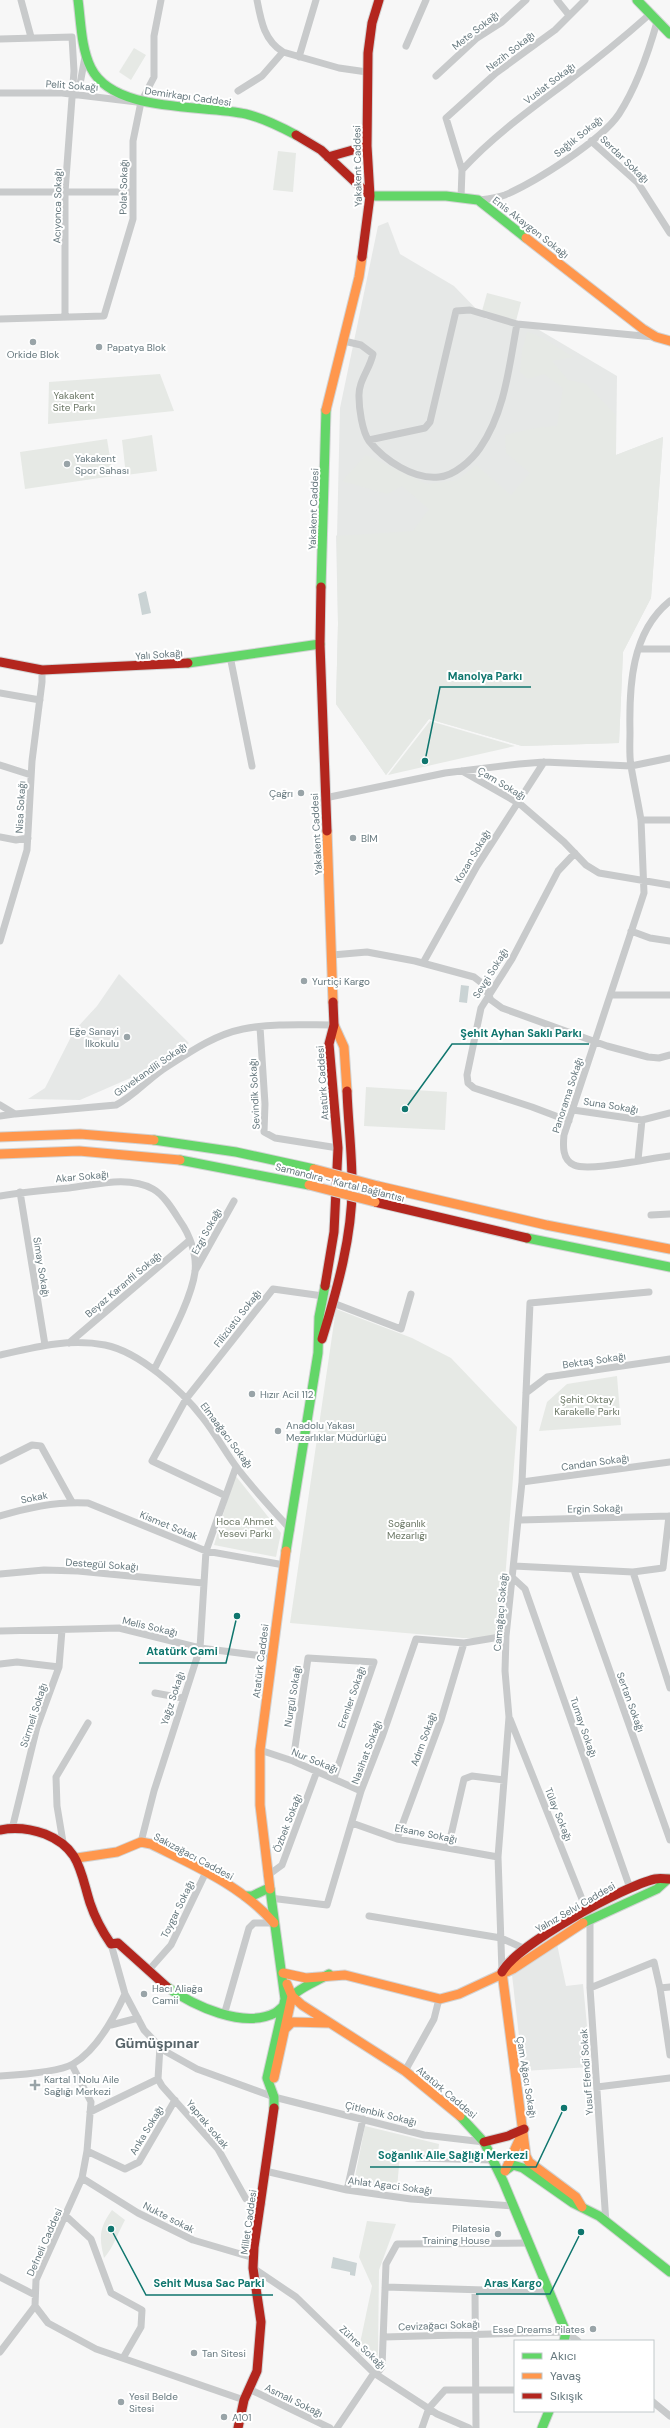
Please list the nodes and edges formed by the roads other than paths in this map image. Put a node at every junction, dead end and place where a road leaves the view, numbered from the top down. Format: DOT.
graph roads {
  1 [pos="21,0"];
  2 [pos="78,0"];
  3 [pos="161,0"];
  4 [pos="257,0"];
  5 [pos="316,0"];
  6 [pos="379,0"];
  7 [pos="426,0"];
  8 [pos="526,0"];
  9 [pos="557,0"];
  10 [pos="585,0"];
  11 [pos="637,0"];
  12 [pos="650,14"];
  13 [pos="569,15"];
  14 [pos="657,22"];
  15 [pos="670,34"];
  16 [pos="31,37"];
  17 [pos="0,39"];
  18 [pos="406,46"];
  19 [pos="283,52"];
  20 [pos="85,53"];
  21 [pos="299,57"];
  22 [pos="367,72"];
  23 [pos="436,76"];
  24 [pos="238,91"];
  25 [pos="0,93"];
  26 [pos="72,94"];
  27 [pos="142,102"];
  28 [pos="591,140"];
  29 [pos="367,146"];
  30 [pos="328,157"];
  31 [pos="462,170"];
  32 [pos="0,192"];
  33 [pos="66,192"];
  34 [pos="132,192"];
  35 [pos="370,196"];
  36 [pos="461,198"];
  37 [pos="478,200"];
  38 [pos="670,233"];
  39 [pos="65,317"];
  40 [pos="0,319"];
  41 [pos="517,324"];
  42 [pos="656,338"];
  43 [pos="344,341"];
  44 [pos="670,341"];
  45 [pos="369,440"];
  46 [pos="670,601"];
  47 [pos="320,644"];
  48 [pos="639,649"];
  49 [pos="670,649"];
  50 [pos="230,656"];
  51 [pos="0,662"];
  52 [pos="42,670"];
  53 [pos="0,692"];
  54 [pos="40,700"];
  55 [pos="670,758"];
  56 [pos="544,762"];
  57 [pos="0,765"];
  58 [pos="252,766"];
  59 [pos="631,766"];
  60 [pos="462,771"];
  61 [pos="31,775"];
  62 [pos="325,798"];
  63 [pos="516,802"];
  64 [pos="641,820"];
  65 [pos="670,820"];
  66 [pos="0,837"];
  67 [pos="28,838"];
  68 [pos="575,853"];
  69 [pos="645,881"];
  70 [pos="670,885"];
  71 [pos="631,931"];
  72 [pos="0,941"];
  73 [pos="670,941"];
  74 [pos="332,955"];
  75 [pos="423,963"];
  76 [pos="488,995"];
  77 [pos="610,995"];
  78 [pos="670,995"];
  79 [pos="334,1025"];
  80 [pos="260,1028"];
  81 [pos="595,1042"];
  82 [pos="670,1055"];
  83 [pos="0,1105"];
  84 [pos="573,1110"];
  85 [pos="670,1113"];
  86 [pos="15,1114"];
  87 [pos="0,1116"];
  88 [pos="642,1120"];
  89 [pos="569,1121"];
  90 [pos="0,1137"];
  91 [pos="338,1148"];
  92 [pos="0,1154"];
  93 [pos="670,1156"];
  94 [pos="638,1160"];
  95 [pos="20,1192"];
  96 [pos="0,1196"];
  97 [pos="234,1201"];
  98 [pos="670,1214"];
  99 [pos="651,1215"];
  100 [pos="190,1240"];
  101 [pos="670,1249"];
  102 [pos="670,1267"];
  103 [pos="195,1271"];
  104 [pos="649,1292"];
  105 [pos="411,1294"];
  106 [pos="323,1296"];
  107 [pos="333,1303"];
  108 [pos="69,1343"];
  109 [pos="45,1345"];
  110 [pos="318,1353"];
  111 [pos="0,1355"];
  112 [pos="670,1359"];
  113 [pos="154,1370"];
  114 [pos="526,1393"];
  115 [pos="186,1399"];
  116 [pos="0,1462"];
  117 [pos="670,1462"];
  118 [pos="236,1467"];
  119 [pos="522,1482"];
  120 [pos="224,1495"];
  121 [pos="72,1502"];
  122 [pos="0,1516"];
  123 [pos="669,1516"];
  124 [pos="520,1520"];
  125 [pos="291,1530"];
  126 [pos="206,1551"];
  127 [pos="284,1565"];
  128 [pos="514,1566"];
  129 [pos="574,1570"];
  130 [pos="633,1572"];
  131 [pos="0,1574"];
  132 [pos="513,1578"];
  133 [pos="203,1583"];
  134 [pos="62,1630"];
  135 [pos="0,1631"];
  136 [pos="506,1636"];
  137 [pos="464,1644"];
  138 [pos="200,1648"];
  139 [pos="271,1657"];
  140 [pos="308,1658"];
  141 [pos="0,1664"];
  142 [pos="59,1667"];
  143 [pos="670,1688"];
  144 [pos="155,1693"];
  145 [pos="182,1698"];
  146 [pos="509,1717"];
  147 [pos="88,1723"];
  148 [pos="260,1750"];
  149 [pos="292,1761"];
  150 [pos="317,1771"];
  151 [pos="334,1778"];
  152 [pos="504,1780"];
  153 [pos="362,1791"];
  154 [pos="352,1823"];
  155 [pos="12,1829"];
  156 [pos="0,1830"];
  157 [pos="397,1839"];
  158 [pos="670,1840"];
  159 [pos="63,1842"];
  160 [pos="141,1842"];
  161 [pos="448,1848"];
  162 [pos="498,1857"];
  163 [pos="77,1858"];
  164 [pos="206,1872"];
  165 [pos="267,1876"];
  166 [pos="669,1879"];
  167 [pos="269,1888"];
  168 [pos="630,1888"];
  169 [pos="245,1896"];
  170 [pos="270,1898"];
  171 [pos="588,1915"];
  172 [pos="369,1916"];
  173 [pos="274,1923"];
  174 [pos="501,1938"];
  175 [pos="111,1944"];
  176 [pos="525,1949"];
  177 [pos="148,1971"];
  178 [pos="502,1972"];
  179 [pos="283,1973"];
  180 [pos="329,1974"];
  181 [pos="670,1987"];
  182 [pos="590,1988"];
  183 [pos="660,1988"];
  184 [pos="125,1994"];
  185 [pos="292,1996"];
  186 [pos="439,1999"];
  187 [pos="282,2005"];
  188 [pos="224,2015"];
  189 [pos="138,2018"];
  190 [pos="332,2023"];
  191 [pos="111,2025"];
  192 [pos="285,2029"];
  193 [pos="160,2046"];
  194 [pos="670,2055"];
  195 [pos="72,2065"];
  196 [pos="405,2071"];
  197 [pos="0,2076"];
  198 [pos="670,2078"];
  199 [pos="158,2079"];
  200 [pos="597,2086"];
  201 [pos="273,2093"];
  202 [pos="175,2100"];
  203 [pos="90,2112"];
  204 [pos="363,2119"];
  205 [pos="524,2129"];
  206 [pos="484,2142"];
  207 [pos="87,2151"];
  208 [pos="417,2158"];
  209 [pos="492,2160"];
  210 [pos="506,2170"];
  211 [pos="266,2171"];
  212 [pos="82,2178"];
  213 [pos="503,2181"];
  214 [pos="347,2190"];
  215 [pos="262,2204"];
  216 [pos="514,2206"];
  217 [pos="582,2207"];
  218 [pos="66,2216"];
  219 [pos="606,2223"];
  220 [pos="528,2244"];
  221 [pos="254,2258"];
  222 [pos="253,2268"];
  223 [pos="670,2272"];
  224 [pos="0,2277"];
  225 [pos="385,2287"];
  226 [pos="475,2291"];
  227 [pos="549,2292"];
  228 [pos="35,2295"];
  229 [pos="35,2306"];
  230 [pos="475,2333"];
  231 [pos="384,2337"];
  232 [pos="565,2337"];
  233 [pos="575,2340"];
  234 [pos="0,2352"];
  235 [pos="123,2358"];
  236 [pos="374,2373"];
  237 [pos="249,2389"];
  238 [pos="476,2390"];
  239 [pos="514,2390"];
  240 [pos="244,2400"];
  241 [pos="654,2403"];
  242 [pos="429,2408"];
  243 [pos="549,2412"];
  244 [pos="670,2416"];
  245 [pos="238,2428"];
  246 [pos="330,2428"];
  247 [pos="337,2428"];
  248 [pos="422,2428"];
  249 [pos="469,2428"];
  250 [pos="476,2428"];
  251 [pos="542,2428"];
  1 -- 16 [label="street"];
  2 -- 20 [label="main road, Demirkapı Caddesi"];
  3 -- 27 [label="street, Polat Sokağı"];
  4 -- 19 [label="street"];
  5 -- 21 [label="street"];
  6 -- 22 [label="main road, Yakakent Caddesi"];
  7 -- 18 [label="street"];
  8 -- 23 [label="street, Mete Sokağı"];
  9 -- 13 [label="street"];
  10 -- 13 [label="street, Nezih Sokağı"];
  11 -- 12 [label="main road"];
  12 -- 14 [label="main road"];
  12 -- 31 [label="street, Vuslat Sokağı"];
  13 -- 31 [label="street, Nezih Sokağı"];
  14 -- 15 [label="main road"];
  14 -- 28 [label="street, Sağlık Sokağı"];
  16 -- 17 [label="street"];
  16 -- 26 [label="street, Acıyonca Sokağı"];
  19 -- 21 [label="street"];
  19 -- 24 [label="street"];
  20 -- 26 [label="street"];
  20 -- 27 [label="main road, Demirkapı Caddesi"];
  21 -- 22 [label="street"];
  22 -- 29 [label="main road, Yakakent Caddesi"];
  25 -- 26 [label="street, Pelit Sokağı"];
  26 -- 27 [label="street, Pelit Sokağı"];
  26 -- 33 [label="street, Acıyonca Sokağı"];
  27 -- 30 [label="main road, Demirkapı Caddesi"];
  27 -- 34 [label="street, Polat Sokağı"];
  28 -- 37 [label="street, Sağlık Sokağı"];
  28 -- 38 [label="street, Serdar Sokağı"];
  29 -- 30 [label="main road"];
  29 -- 35 [label="main road, Yakakent Caddesi"];
  30 -- 35 [label="main road, Demirkapı Caddesi"];
  31 -- 36 [label="street"];
  32 -- 33 [label="street"];
  33 -- 34 [label="street"];
  33 -- 39 [label="street, Acıyonca Sokağı"];
  34 -- 39 [label="street, Polat Sokağı"];
  35 -- 36 [label="main road, Enis Akaygen Sokağı"];
  35 -- 43 [label="main road, Yakakent Caddesi"];
  36 -- 37 [label="main road, Enis Akaygen Sokağı"];
  37 -- 42 [label="main road, Enis Akaygen Sokağı"];
  39 -- 40 [label="street"];
  41 -- 42 [label="street, Enis Akaygen Sokağı"];
  41 -- 45 [label="street, Enis Akaygen Sokağı"];
  41 -- 45 [label="street"];
  42 -- 44 [label="main road, Enis Akaygen Sokağı"];
  43 -- 45 [label="street"];
  43 -- 47 [label="main road, Yakakent Caddesi"];
  46 -- 48 [label="street, Panorama Sokağı"];
  47 -- 50 [label="main road, Yalı Sokağı"];
  47 -- 62 [label="main road, Yakakent Caddesi"];
  48 -- 49 [label="street"];
  48 -- 59 [label="street, Panorama Sokağı"];
  50 -- 52 [label="main road, Yalı Sokağı"];
  50 -- 58 [label="street"];
  51 -- 52 [label="main road, Yalı Sokağı"];
  52 -- 54 [label="street, Nisa Sokağı"];
  53 -- 54 [label="street"];
  54 -- 61 [label="street, Nisa Sokağı"];
  55 -- 59 [label="street"];
  56 -- 59 [label="street"];
  56 -- 60 [label="street"];
  56 -- 63 [label="street, Kozan Sokağı"];
  57 -- 61 [label="street"];
  59 -- 64 [label="street, Panorama Sokağı"];
  60 -- 62 [label="street, Çam Sokağı"];
  60 -- 63 [label="street, Çam Sokağı"];
  61 -- 67 [label="street, Nisa Sokağı"];
  62 -- 74 [label="main road, Yakakent Caddesi"];
  63 -- 68 [label="street, Çam Sokağı"];
  63 -- 75 [label="street, Kozan Sokağı"];
  64 -- 65 [label="street"];
  64 -- 69 [label="street, Panorama Sokağı"];
  66 -- 67 [label="street"];
  67 -- 72 [label="street, Nisa Sokağı"];
  68 -- 69 [label="street, Çam Sokağı"];
  68 -- 76 [label="street, Sevgi Sokağı"];
  69 -- 70 [label="street, Çam Sokağı"];
  69 -- 71 [label="street, Panorama Sokağı"];
  71 -- 73 [label="street"];
  71 -- 77 [label="street, Panorama Sokağı"];
  74 -- 75 [label="street"];
  74 -- 79 [label="main road, Yakakent Caddesi"];
  75 -- 76 [label="street"];
  76 -- 81 [label="street"];
  76 -- 89 [label="street, Sevgi Sokağı"];
  77 -- 78 [label="street"];
  77 -- 81 [label="street, Panorama Sokağı"];
  79 -- 80 [label="street, Güvekandili Sokağı"];
  79 -- 91 [label="main road, Atatürk Caddesi"];
  79 -- 107 [label="main road, Atatürk Caddesi"];
  80 -- 86 [label="street, Güvekandili Sokağı"];
  80 -- 91 [label="street, Sevindik Sokağı"];
  81 -- 82 [label="street"];
  81 -- 84 [label="street, Panorama Sokağı"];
  83 -- 86 [label="street"];
  84 -- 88 [label="street, Suna Sokağı"];
  84 -- 89 [label="street, Panorama Sokağı"];
  85 -- 88 [label="street, Suna Sokağı"];
  86 -- 87 [label="street, Güvekandili Sokağı"];
  88 -- 94 [label="street"];
  89 -- 94 [label="street, Panorama Sokağı"];
  90 -- 101 [label="main road, Samandıra - Kartal Bağlantısı, bridge"];
  91 -- 106 [label="main road, Atatürk Caddesi"];
  92 -- 102 [label="main road, Samandıra - Kartal Bağlantısı, bridge"];
  93 -- 94 [label="street, Panorama Sokağı"];
  95 -- 96 [label="street, Akar Sokağı"];
  95 -- 100 [label="street, Akar Sokağı"];
  95 -- 109 [label="street, Simay Sokağı"];
  97 -- 103 [label="street, Ezgi Sokağı"];
  98 -- 99 [label="street"];
  100 -- 103 [label="street, Akar Sokağı"];
  100 -- 108 [label="street, Beyaz Karanfil Sokağı"];
  103 -- 113 [label="street, Akar Sokağı"];
  104 -- 114 [label="street, Camağaçı Sokağı"];
  105 -- 107 [label="street"];
  106 -- 110 [label="main road, Atatürk Caddesi"];
  106 -- 115 [label="street, Filizüstü Sokağı"];
  107 -- 110 [label="main road, Atatürk Caddesi"];
  108 -- 109 [label="street, Elmaağacı Sokağı"];
  108 -- 113 [label="street, Elmaağacı Sokağı"];
  109 -- 111 [label="street, Elmaağacı Sokağı"];
  110 -- 125 [label="main road, Atatürk Caddesi"];
  112 -- 114 [label="street, Bektaş Sokağı"];
  113 -- 115 [label="street, Elmaağacı Sokağı"];
  114 -- 119 [label="street, Camağaçı Sokağı"];
  115 -- 118 [label="street, Elmaağacı Sokağı"];
  115 -- 120 [label="street"];
  116 -- 121 [label="street"];
  117 -- 119 [label="street, Candan Sokağı"];
  118 -- 120 [label="street, Yağız Sokağı"];
  118 -- 125 [label="street, Elmaağacı Sokağı"];
  119 -- 124 [label="street, Camağaçı Sokağı"];
  120 -- 126 [label="street, Yağız Sokağı"];
  121 -- 122 [label="street, Sokak"];
  121 -- 126 [label="street, Kismet Sokak"];
  123 -- 124 [label="street, Ergin Sokağı"];
  123 -- 130 [label="street"];
  124 -- 128 [label="street, Camağaçı Sokağı"];
  125 -- 127 [label="main road, Atatürk Caddesi"];
  126 -- 127 [label="street, Kismet Sokak"];
  126 -- 133 [label="street, Yağız Sokağı"];
  127 -- 139 [label="main road, Atatürk Caddesi"];
  128 -- 129 [label="street"];
  128 -- 132 [label="street, Camağaçı Sokağı"];
  129 -- 130 [label="street"];
  129 -- 158 [label="street, Sertan Sokağı"];
  130 -- 143 [label="street"];
  131 -- 133 [label="street, Destegül Sokağı"];
  132 -- 136 [label="street, Camağaçı Sokağı"];
  132 -- 168 [label="street, Tumay Sokağı"];
  133 -- 138 [label="street, Yağız Sokağı"];
  134 -- 135 [label="street, Melis Sokağı"];
  134 -- 138 [label="street, Melis Sokağı"];
  134 -- 142 [label="street, Sürmeli Sokağı"];
  136 -- 137 [label="street, Nasihat Sokağı"];
  136 -- 146 [label="street, Camağaçı Sokağı"];
  137 -- 153 [label="street, Nasihat Sokağı"];
  137 -- 157 [label="street, Adım Sokağı"];
  138 -- 139 [label="street, Melis Sokağı"];
  138 -- 145 [label="street, Yağız Sokağı"];
  139 -- 148 [label="main road, Atatürk Caddesi"];
  140 -- 149 [label="street, Nurgül Sokağı"];
  140 -- 151 [label="street, Erenler Sokağı"];
  141 -- 142 [label="street"];
  142 -- 155 [label="street, Sürmeli Sokağı"];
  144 -- 145 [label="street"];
  145 -- 160 [label="street, Yağız Sokağı"];
  146 -- 152 [label="street, Camağaçı Sokağı"];
  146 -- 171 [label="street, Tülay Sokağı"];
  147 -- 159 [label="street"];
  148 -- 149 [label="street, Nur Sokağı"];
  148 -- 165 [label="main road, Atatürk Caddesi"];
  149 -- 150 [label="street, Nur Sokağı"];
  150 -- 151 [label="street, Nur Sokağı"];
  150 -- 165 [label="street, Özbek Sokağı"];
  151 -- 153 [label="street, Nur Sokağı"];
  152 -- 161 [label="street"];
  152 -- 162 [label="street, Camağaçı Sokağı"];
  153 -- 154 [label="street, Nasihat Sokağı"];
  154 -- 157 [label="street, Efsane Sokağı"];
  154 -- 170 [label="street, Nasihat Sokağı"];
  155 -- 156 [label="main road"];
  155 -- 159 [label="main road"];
  157 -- 161 [label="street, Efsane Sokağı"];
  159 -- 163 [label="main road"];
  160 -- 163 [label="main road, Sakızağacı Caddesi"];
  160 -- 164 [label="main road, Sakızağacı Caddesi"];
  161 -- 162 [label="street, Efsane Sokağı"];
  162 -- 174 [label="street, Camağaçı Sokağı"];
  163 -- 175 [label="main road"];
  164 -- 169 [label="main road, Sakızağacı Caddesi"];
  164 -- 177 [label="street, Toygar Sokağı"];
  165 -- 167 [label="main road, Atatürk Caddesi"];
  166 -- 168 [label="main road, Yalnız Selvi Caddesi"];
  166 -- 171 [label="main road, Yalnız Selvi Caddesi"];
  167 -- 169 [label="main road"];
  167 -- 170 [label="main road, Atatürk Caddesi"];
  168 -- 171 [label="main road, Yalnız Selvi Caddesi"];
  169 -- 173 [label="main road, Sakızağacı Caddesi"];
  170 -- 173 [label="main road, Atatürk Caddesi"];
  171 -- 176 [label="main road, Yalnız Selvi Caddesi"];
  171 -- 178 [label="main road, Yalnız Selvi Caddesi"];
  171 -- 182 [label="street, Yusuf Efendi Sokak"];
  172 -- 174 [label="street"];
  173 -- 179 [label="main road, Atatürk Caddesi"];
  173 -- 188 [label="street"];
  174 -- 176 [label="street"];
  174 -- 178 [label="street, Camağaçı Sokağı"];
  175 -- 177 [label="main road"];
  175 -- 184 [label="street, Çitlenbik Sokağı"];
  176 -- 178 [label="main road, Yalnız Selvi Caddesi"];
  177 -- 188 [label="main road"];
  178 -- 186 [label="main road, Yalnız Selvi Caddesi"];
  178 -- 205 [label="main road, Çam Ağacı Sokağı"];
  179 -- 180 [label="main road"];
  179 -- 185 [label="main road, Atatürk Caddesi"];
  179 -- 187 [label="main road, Atatürk Caddesi"];
  180 -- 185 [label="main road"];
  180 -- 186 [label="main road"];
  181 -- 183 [label="street"];
  182 -- 183 [label="street"];
  182 -- 200 [label="street, Yusuf Efendi Sokak"];
  183 -- 194 [label="street"];
  184 -- 189 [label="street, Çitlenbik Sokağı"];
  184 -- 191 [label="street"];
  185 -- 187 [label="main road"];
  185 -- 190 [label="main road, Atatürk Caddesi"];
  185 -- 192 [label="main road, Millet Caddesi"];
  186 -- 196 [label="street"];
  187 -- 188 [label="main road"];
  187 -- 201 [label="main road, Millet Caddesi"];
  189 -- 191 [label="street"];
  189 -- 193 [label="street, Çitlenbik Sokağı"];
  190 -- 192 [label="main road"];
  190 -- 196 [label="main road, Atatürk Caddesi"];
  191 -- 195 [label="street"];
  192 -- 201 [label="main road, Millet Caddesi"];
  193 -- 199 [label="street"];
  193 -- 201 [label="street, Çitlenbik Sokağı"];
  195 -- 197 [label="street"];
  195 -- 203 [label="street, Defneli Caddesi"];
  196 -- 206 [label="main road, Atatürk Caddesi"];
  198 -- 200 [label="street"];
  199 -- 202 [label="street, Yaprak sokak"];
  199 -- 203 [label="street"];
  200 -- 219 [label="street, Yusuf Efendi Sokak"];
  201 -- 204 [label="street, Çitlenbik Sokağı"];
  201 -- 211 [label="main road, Millet Caddesi"];
  202 -- 207 [label="street, Anka Sokağı"];
  202 -- 215 [label="street, Yaprak sokak"];
  203 -- 207 [label="street, Defneli Caddesi"];
  204 -- 206 [label="street, Çitlenbik Sokağı"];
  204 -- 214 [label="street"];
  205 -- 206 [label="main road"];
  205 -- 210 [label="main road, Çam Ağacı Sokağı"];
  205 -- 217 [label="main road"];
  206 -- 209 [label="main road, Atatürk Caddesi"];
  207 -- 212 [label="street, Defneli Caddesi"];
  208 -- 209 [label="street"];
  209 -- 213 [label="main road, Atatürk Caddesi"];
  210 -- 213 [label="main road, Çam Ağacı Sokağı"];
  210 -- 217 [label="main road"];
  211 -- 214 [label="street, Ahlat Agaci Sokağı"];
  211 -- 215 [label="main road, Millet Caddesi"];
  212 -- 218 [label="street, Defneli Caddesi"];
  212 -- 221 [label="street, Nukte sokak"];
  213 -- 216 [label="main road, Atatürk Caddesi"];
  214 -- 216 [label="street, Ahlat Agaci Sokağı"];
  215 -- 221 [label="main road, Millet Caddesi"];
  216 -- 220 [label="main road, Atatürk Caddesi"];
  217 -- 219 [label="main road"];
  218 -- 228 [label="street, Defneli Caddesi"];
  218 -- 235 [label="street"];
  219 -- 223 [label="main road"];
  220 -- 225 [label="street"];
  220 -- 227 [label="main road, Atatürk Caddesi"];
  221 -- 222 [label="main road, Millet Caddesi"];
  222 -- 236 [label="street, Zühre Sokağı"];
  222 -- 237 [label="main road, Millet Caddesi"];
  224 -- 228 [label="street"];
  225 -- 226 [label="street"];
  225 -- 231 [label="street"];
  226 -- 227 [label="street"];
  226 -- 230 [label="street"];
  227 -- 232 [label="main road, Atatürk Caddesi"];
  228 -- 229 [label="street, Defneli Caddesi"];
  229 -- 234 [label="street"];
  229 -- 235 [label="street"];
  230 -- 231 [label="street, Cevizağacı Sokağı"];
  230 -- 232 [label="street, Cevizağacı Sokağı"];
  230 -- 238 [label="street"];
  231 -- 236 [label="street"];
  232 -- 233 [label="street"];
  235 -- 240 [label="street"];
  236 -- 242 [label="street, Zühre Sokağı"];
  236 -- 247 [label="street"];
  237 -- 240 [label="main road, Millet Caddesi"];
  237 -- 246 [label="street, Asmalı Sokağı"];
  238 -- 239 [label="street"];
  238 -- 242 [label="street"];
  238 -- 250 [label="street"];
  240 -- 245 [label="main road, Millet Caddesi"];
  241 -- 244 [label="street"];
  242 -- 248 [label="street"];
  242 -- 249 [label="street, Zühre Sokağı"];
  243 -- 251 [label="main road"];
}
